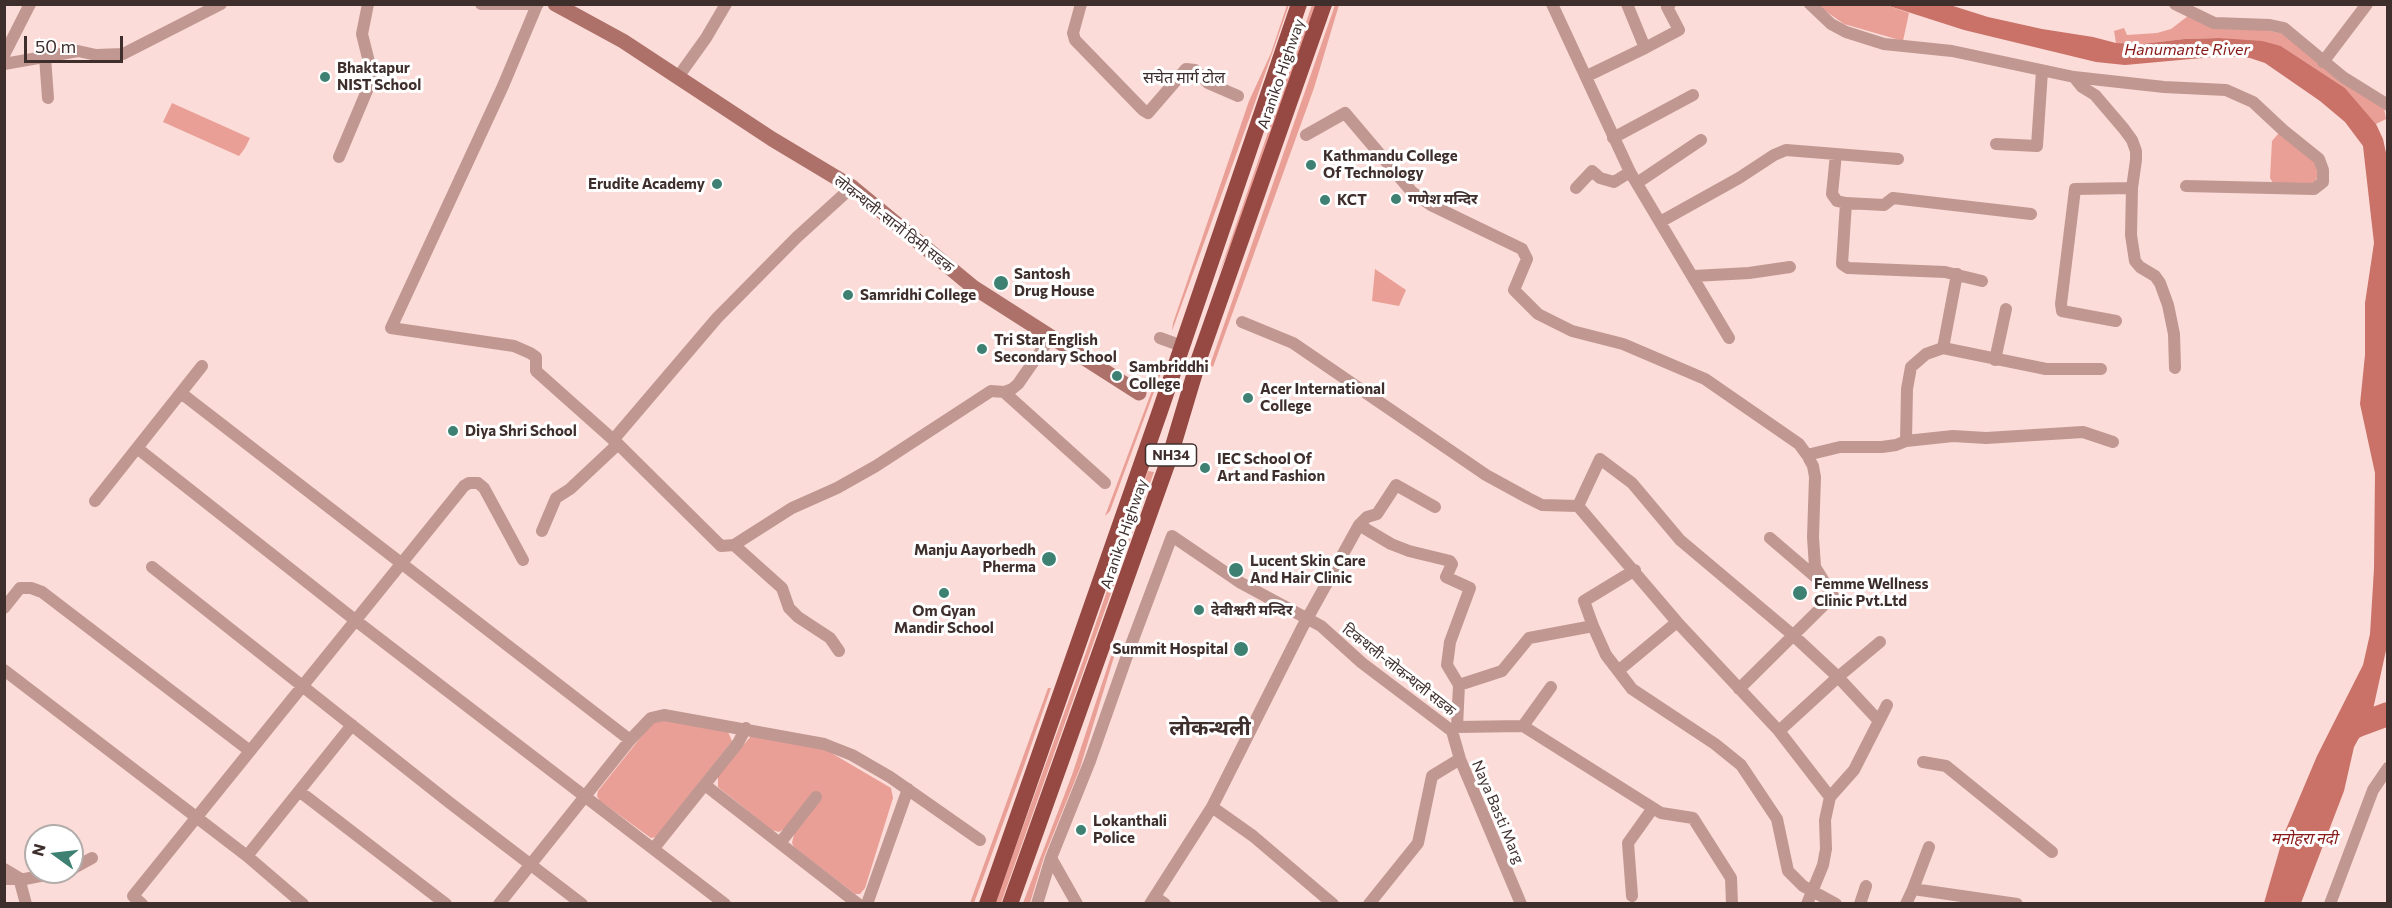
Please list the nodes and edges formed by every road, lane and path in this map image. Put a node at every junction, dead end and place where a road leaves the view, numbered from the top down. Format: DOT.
graph roads {
  1 [pos="30,4"];
  2 [pos="221,4"];
  3 [pos="368,4"];
  4 [pos="481,4"];
  5 [pos="555,4"];
  6 [pos="726,4"];
  7 [pos="1081,4"];
  8 [pos="1299,4"];
  9 [pos="1324,4"];
  10 [pos="1552,4"];
  11 [pos="1627,4"];
  12 [pos="1670,4"];
  13 [pos="1810,4"];
  14 [pos="2175,4"];
  15 [pos="2367,4"];
  16 [pos="537,5"];
  17 [pos="1645,48"];
  18 [pos="4,55"];
  19 [pos="45,57"];
  20 [pos="2323,62"];
  21 [pos="4,64"];
  22 [pos="2042,71"];
  23 [pos="1587,76"];
  24 [pos="678,77"];
  25 [pos="2074,77"];
  26 [pos="1693,95"];
  27 [pos="1238,96"];
  28 [pos="48,98"];
  29 [pos="2388,105"];
  30 [pos="1306,135"];
  31 [pos="1613,138"];
  32 [pos="1701,140"];
  33 [pos="1996,144"];
  34 [pos="1836,154"];
  35 [pos="339,157"];
  36 [pos="1898,159"];
  37 [pos="1630,172"];
  38 [pos="1637,183"];
  39 [pos="2186,186"];
  40 [pos="852,187"];
  41 [pos="1576,188"];
  42 [pos="2132,188"];
  43 [pos="1846,203"];
  44 [pos="2031,214"];
  45 [pos="1660,222"];
  46 [pos="1790,267"];
  47 [pos="1957,274"];
  48 [pos="1694,276"];
  49 [pos="1982,281"];
  50 [pos="2006,309"];
  51 [pos="2116,321"];
  52 [pos="1242,322"];
  53 [pos="1050,338"];
  54 [pos="1160,338"];
  55 [pos="1729,338"];
  56 [pos="1182,346"];
  57 [pos="1943,348"];
  58 [pos="1199,359"];
  59 [pos="1995,360"];
  60 [pos="202,366"];
  61 [pos="2175,368"];
  62 [pos="2101,369"];
  63 [pos="1004,392"];
  64 [pos="181,393"];
  65 [pos="1139,393"];
  66 [pos="1906,441"];
  67 [pos="616,442"];
  68 [pos="2113,442"];
  69 [pos="137,448"];
  70 [pos="1807,454"];
  71 [pos="1106,483"];
  72 [pos="95,501"];
  73 [pos="1578,506"];
  74 [pos="1435,507"];
  75 [pos="1359,525"];
  76 [pos="542,531"];
  77 [pos="1770,538"];
  78 [pos="734,545"];
  79 [pos="523,560"];
  80 [pos="402,562"];
  81 [pos="152,567"];
  82 [pos="1635,570"];
  83 [pos="1832,591"];
  84 [pos="4,608"];
  85 [pos="1307,619"];
  86 [pos="355,620"];
  87 [pos="1677,622"];
  88 [pos="1593,626"];
  89 [pos="1794,636"];
  90 [pos="1880,642"];
  91 [pos="839,651"];
  92 [pos="4,670"];
  93 [pos="1618,671"];
  94 [pos="1838,677"];
  95 [pos="1459,685"];
  96 [pos="302,686"];
  97 [pos="1551,687"];
  98 [pos="1739,689"];
  99 [pos="1887,705"];
  100 [pos="1879,722"];
  101 [pos="352,725"];
  102 [pos="1523,726"];
  103 [pos="746,729"];
  104 [pos="1454,729"];
  105 [pos="1779,731"];
  106 [pos="630,740"];
  107 [pos="249,751"];
  108 [pos="1460,759"];
  109 [pos="1923,762"];
  110 [pos="2388,768"];
  111 [pos="705,785"];
  112 [pos="908,789"];
  113 [pos="299,791"];
  114 [pos="585,796"];
  115 [pos="816,797"];
  116 [pos="1830,797"];
  117 [pos="1212,807"];
  118 [pos="1653,808"];
  119 [pos="196,818"];
  120 [pos="980,840"];
  121 [pos="780,843"];
  122 [pos="1929,847"];
  123 [pos="654,848"];
  124 [pos="2052,852"];
  125 [pos="247,856"];
  126 [pos="92,858"];
  127 [pos="1051,858"];
  128 [pos="84,862"];
  129 [pos="532,864"];
  130 [pos="4,869"];
  131 [pos="24,877"];
  132 [pos="19,878"];
  133 [pos="4,879"];
  134 [pos="1866,886"];
  135 [pos="1913,888"];
  136 [pos="1813,891"];
  137 [pos="1632,896"];
  138 [pos="1157,901"];
  139 [pos="26,903"];
  140 [pos="142,903"];
  141 [pos="303,903"];
  142 [pos="446,903"];
  143 [pos="499,903"];
  144 [pos="582,903"];
  145 [pos="725,903"];
  146 [pos="858,903"];
  147 [pos="867,903"];
  148 [pos="987,903"];
  149 [pos="1010,903"];
  150 [pos="1037,903"];
  151 [pos="1077,903"];
  152 [pos="1333,903"];
  153 [pos="1369,903"];
  154 [pos="1521,903"];
  155 [pos="1732,903"];
  156 [pos="1807,903"];
  157 [pos="1836,903"];
  158 [pos="1860,903"];
  159 [pos="1906,903"];
  160 [pos="2017,903"];
  161 [pos="2330,903"];
  1 -- 18 [label="street"];
  2 -- 19 [label="street"];
  3 -- 35 [label="street"];
  4 -- 16 [label="street"];
  5 -- 24 [label="main road, लोकन्थली-सानो ठिमी सडक"];
  6 -- 24 [label="street"];
  7 -- 27 [label="street"];
  8 -- 56 [label="highway, Araniko Highway / NH34"];
  9 -- 58 [label="highway, Araniko Highway / NH34"];
  10 -- 23 [label="street"];
  11 -- 17 [label="street"];
  12 -- 17 [label="street"];
  13 -- 22 [label="street"];
  14 -- 20 [label="street"];
  15 -- 20 [label="street"];
  16 -- 67 [label="street"];
  17 -- 23 [label="street"];
  19 -- 21 [label="street"];
  19 -- 28 [label="street"];
  20 -- 29 [label="street"];
  22 -- 25 [label="street"];
  22 -- 33 [label="street"];
  23 -- 31 [label="street"];
  24 -- 40 [label="main road, लोकन्थली-सानो ठिमी सडक"];
  25 -- 39 [label="street"];
  25 -- 42 [label="street"];
  26 -- 31 [label="street"];
  30 -- 70 [label="street"];
  31 -- 37 [label="street"];
  32 -- 38 [label="street"];
  34 -- 36 [label="street"];
  34 -- 43 [label="street"];
  34 -- 45 [label="street"];
  37 -- 38 [label="street"];
  37 -- 41 [label="street"];
  38 -- 45 [label="street"];
  40 -- 53 [label="main road, लोकन्थली-सानो ठिमी सडक"];
  40 -- 67 [label="street"];
  42 -- 51 [label="street"];
  42 -- 61 [label="street"];
  43 -- 44 [label="street"];
  43 -- 47 [label="street"];
  45 -- 48 [label="street"];
  46 -- 48 [label="street"];
  47 -- 49 [label="street"];
  47 -- 57 [label="street"];
  48 -- 55 [label="street"];
  50 -- 59 [label="street"];
  52 -- 73 [label="street"];
  53 -- 63 [label="street"];
  53 -- 65 [label="main road, लोकन्थली-सानो ठिमी सडक"];
  54 -- 56 [label="street"];
  56 -- 58 [label="highway"];
  56 -- 148 [label="highway, Araniko Highway / NH34"];
  57 -- 59 [label="street"];
  57 -- 66 [label="street"];
  58 -- 149 [label="highway, Araniko Highway / NH34"];
  59 -- 62 [label="street"];
  60 -- 64 [label="street"];
  63 -- 71 [label="street"];
  63 -- 78 [label="street"];
  64 -- 69 [label="street"];
  64 -- 80 [label="street"];
  66 -- 68 [label="street"];
  66 -- 70 [label="street"];
  67 -- 76 [label="street"];
  67 -- 78 [label="street"];
  69 -- 72 [label="street"];
  69 -- 86 [label="street"];
  70 -- 83 [label="street"];
  73 -- 82 [label="street"];
  73 -- 89 [label="street"];
  74 -- 75 [label="street"];
  75 -- 85 [label="street"];
  75 -- 95 [label="street"];
  77 -- 83 [label="street"];
  78 -- 91 [label="street"];
  79 -- 80 [label="street"];
  80 -- 86 [label="street"];
  80 -- 106 [label="street"];
  81 -- 96 [label="street"];
  82 -- 87 [label="street"];
  82 -- 88 [label="street"];
  83 -- 89 [label="street"];
  84 -- 107 [label="street"];
  85 -- 104 [label="street, टिकथली-लोकन्थली सडक"];
  85 -- 117 [label="street"];
  85 -- 127 [label="street, टिकथली-लोकन्थली सडक"];
  86 -- 96 [label="street"];
  86 -- 114 [label="street"];
  87 -- 93 [label="street"];
  87 -- 98 [label="street"];
  88 -- 93 [label="street"];
  88 -- 95 [label="street"];
  89 -- 94 [label="street"];
  89 -- 98 [label="street"];
  90 -- 94 [label="street"];
  92 -- 119 [label="street"];
  93 -- 136 [label="street"];
  94 -- 100 [label="street"];
  94 -- 105 [label="street"];
  95 -- 104 [label="street, Naya Basti Marg"];
  96 -- 101 [label="street"];
  96 -- 107 [label="street"];
  97 -- 102 [label="street"];
  98 -- 105 [label="street"];
  99 -- 100 [label="street"];
  100 -- 116 [label="street"];
  101 -- 113 [label="street"];
  101 -- 129 [label="street"];
  102 -- 104 [label="street, टिकथली-लोकन्थली सडक"];
  102 -- 118 [label="street"];
  103 -- 106 [label="street"];
  103 -- 111 [label="street"];
  103 -- 112 [label="street"];
  104 -- 108 [label="street, Naya Basti Marg"];
  105 -- 116 [label="street"];
  106 -- 114 [label="street"];
  107 -- 119 [label="street"];
  108 -- 153 [label="street"];
  108 -- 154 [label="street, Naya Basti Marg"];
  109 -- 124 [label="street"];
  110 -- 161 [label="street"];
  111 -- 121 [label="street"];
  111 -- 123 [label="street"];
  112 -- 120 [label="street"];
  112 -- 147 [label="street"];
  113 -- 125 [label="street"];
  113 -- 142 [label="street"];
  114 -- 123 [label="street"];
  114 -- 129 [label="street"];
  115 -- 121 [label="street"];
  116 -- 136 [label="street"];
  117 -- 138 [label="street"];
  117 -- 152 [label="street"];
  118 -- 137 [label="street"];
  118 -- 155 [label="street"];
  119 -- 125 [label="street"];
  119 -- 140 [label="street"];
  121 -- 146 [label="street"];
  122 -- 135 [label="street"];
  123 -- 145 [label="street"];
  125 -- 141 [label="street"];
  126 -- 128 [label="street"];
  127 -- 150 [label="street"];
  127 -- 151 [label="street"];
  129 -- 143 [label="street"];
  129 -- 144 [label="street"];
  130 -- 132 [label="street"];
  131 -- 132 [label="street"];
  132 -- 133 [label="street"];
  132 -- 139 [label="street"];
  134 -- 158 [label="street"];
  135 -- 159 [label="street"];
  135 -- 160 [label="street"];
  136 -- 156 [label="street"];
  136 -- 157 [label="street"];
}
